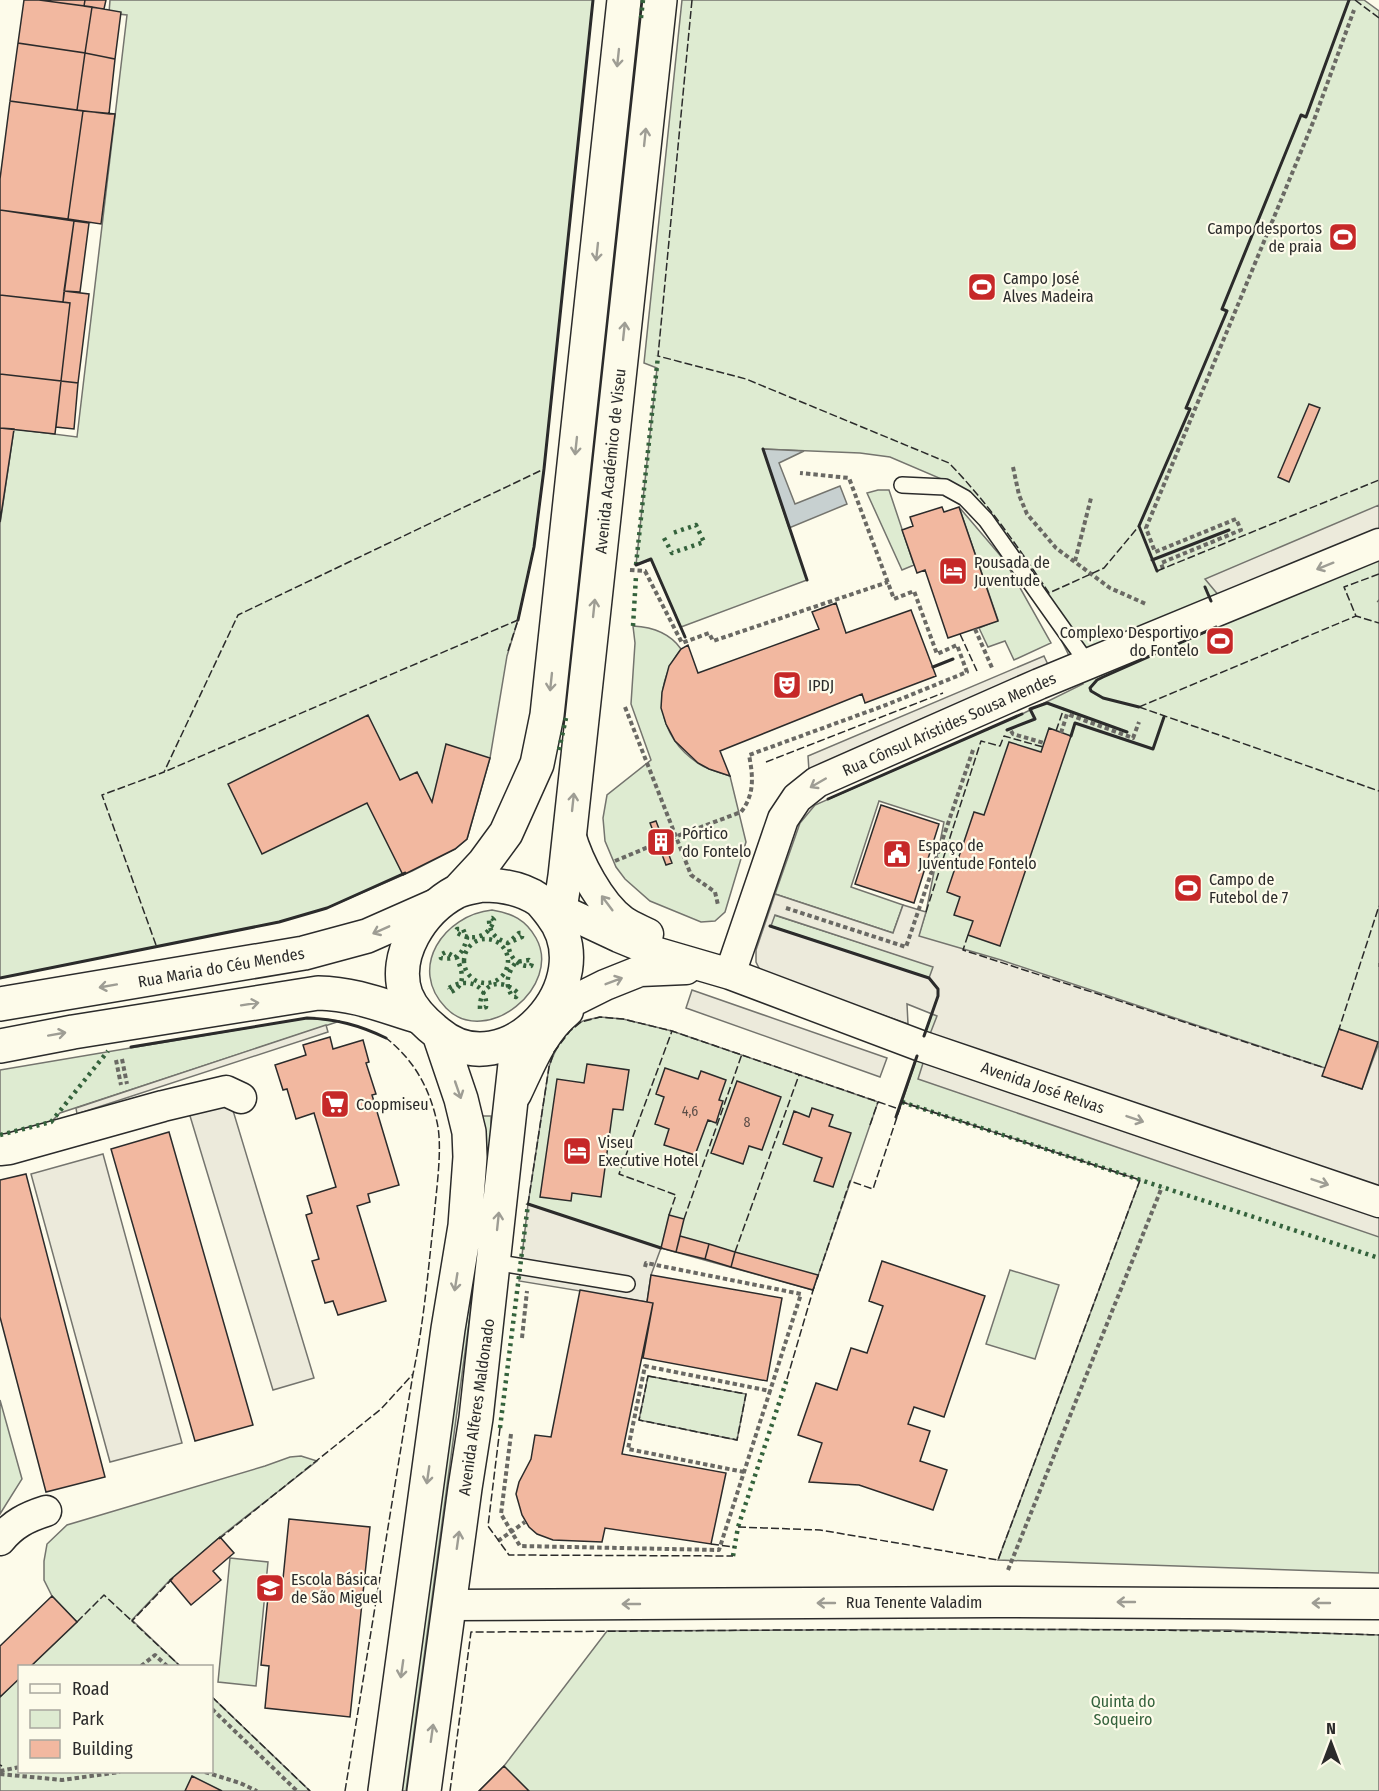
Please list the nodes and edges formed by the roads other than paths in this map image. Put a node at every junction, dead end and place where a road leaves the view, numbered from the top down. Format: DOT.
graph roads {
  1 [pos="624,0"];
  2 [pos="660,0"];
  3 [pos="902,485"];
  4 [pos="1379,544"];
  5 [pos="1088,664"];
  6 [pos="570,834"];
  7 [pos="446,899"];
  8 [pos="552,911"];
  9 [pos="719,971"];
  10 [pos="586,995"];
  11 [pos="0,1004"];
  12 [pos="538,1022"];
  13 [pos="429,1026"];
  14 [pos="0,1046"];
  15 [pos="241,1098"];
  16 [pos="510,1108"];
  17 [pos="0,1150"];
  18 [pos="1379,1202"];
  19 [pos="494,1262"];
  20 [pos="627,1284"];
  21 [pos="46,1511"];
  22 [pos="0,1540"];
  23 [pos="1379,1604"];
  24 [pos="449,1605"];
  25 [pos="386,1791"];
  26 [pos="424,1791"];
  1 -- 7 [label="main road, one-way"];
  6 -- 2 [label="main road, Avenida Académico de Viseu, one-way"];
  3 -- 5 [label="lane"];
  4 -- 5 [label="street, Rua Cônsul Aristides Sousa Mendes, one-way"];
  5 -- 9 [label="street, Rua Cônsul Aristides Sousa Mendes, one-way"];
  6 -- 8 [label="main road, Avenida Académico de Viseu"];
  9 -- 6 [label="street, Avenida José Relvas, one-way"];
  7 -- 8 [label="main road"];
  7 -- 11 [label="main road, Rua Maria do Céu Mendes, one-way"];
  7 -- 13 [label="main road"];
  8 -- 9 [label="street, Avenida José Relvas"];
  8 -- 12 [label="main road"];
  10 -- 9 [label="street, Avenida José Relvas, one-way"];
  9 -- 18 [label="street, Avenida José Relvas, one-way"];
  10 -- 12 [label="street, Avenida José Relvas"];
  10 -- 16 [label="street"];
  12 -- 13 [label="main road"];
  12 -- 16 [label="main road, Avenida Alferes Maldonado"];
  14 -- 13 [label="main road, one-way"];
  13 -- 25 [label="main road, one-way"];
  15 -- 17 [label="street"];
  19 -- 16 [label="main road, Avenida Alferes Maldonado, one-way"];
  19 -- 20 [label="lane"];
  24 -- 19 [label="main road, Avenida Alferes Maldonado, one-way"];
  21 -- 22 [label="street"];
  23 -- 24 [label="street, Rua Tenente Valadim, one-way"];
  26 -- 24 [label="main road, Avenida Alferes Maldonado, one-way"];
}
